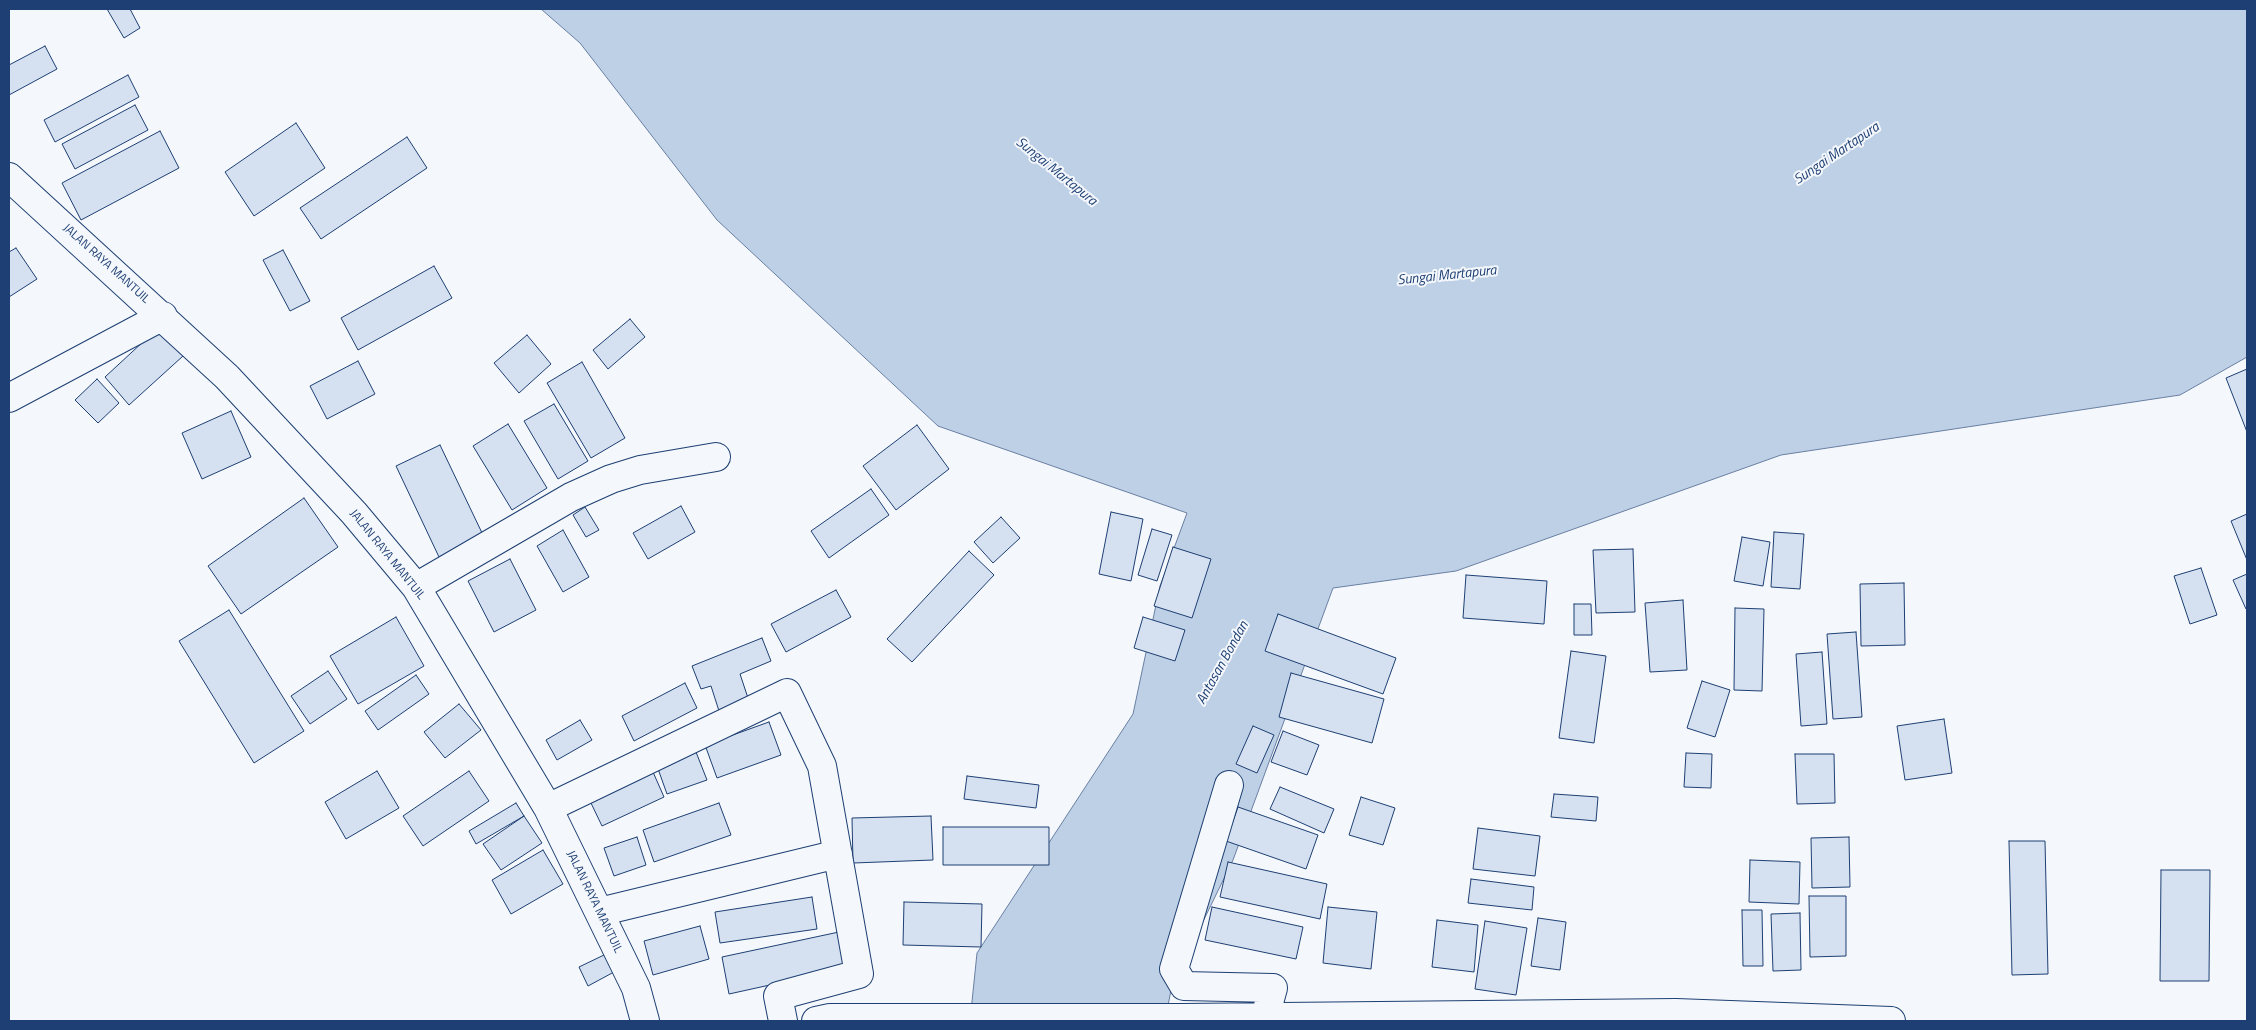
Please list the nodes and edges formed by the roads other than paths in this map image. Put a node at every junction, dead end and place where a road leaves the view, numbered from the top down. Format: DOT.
graph roads {
  1 [pos="9,177"];
  2 [pos="163,316"];
  3 [pos="9,398"];
  4 [pos="716,457"];
  5 [pos="416,587"];
  6 [pos="1229,785"];
  7 [pos="548,808"];
  8 [pos="838,854"];
  9 [pos="599,912"];
  10 [pos="1264,1019"];
  11 [pos="823,1020"];
  12 [pos="645,1021"];
  13 [pos="783,1021"];
  14 [pos="1892,1021"];
  1 -- 2 [label="street, JALAN RAYA MANTUIL"];
  2 -- 3 [label="street"];
  2 -- 5 [label="street, JALAN RAYA MANTUIL"];
  4 -- 5 [label="street"];
  5 -- 7 [label="street, JALAN RAYA MANTUIL"];
  6 -- 10 [label="street"];
  7 -- 8 [label="street"];
  7 -- 9 [label="street, JALAN RAYA MANTUIL"];
  8 -- 9 [label="street"];
  8 -- 13 [label="street"];
  9 -- 12 [label="street, JALAN RAYA MANTUIL"];
  10 -- 11 [label="street"];
  10 -- 14 [label="street"];
}
